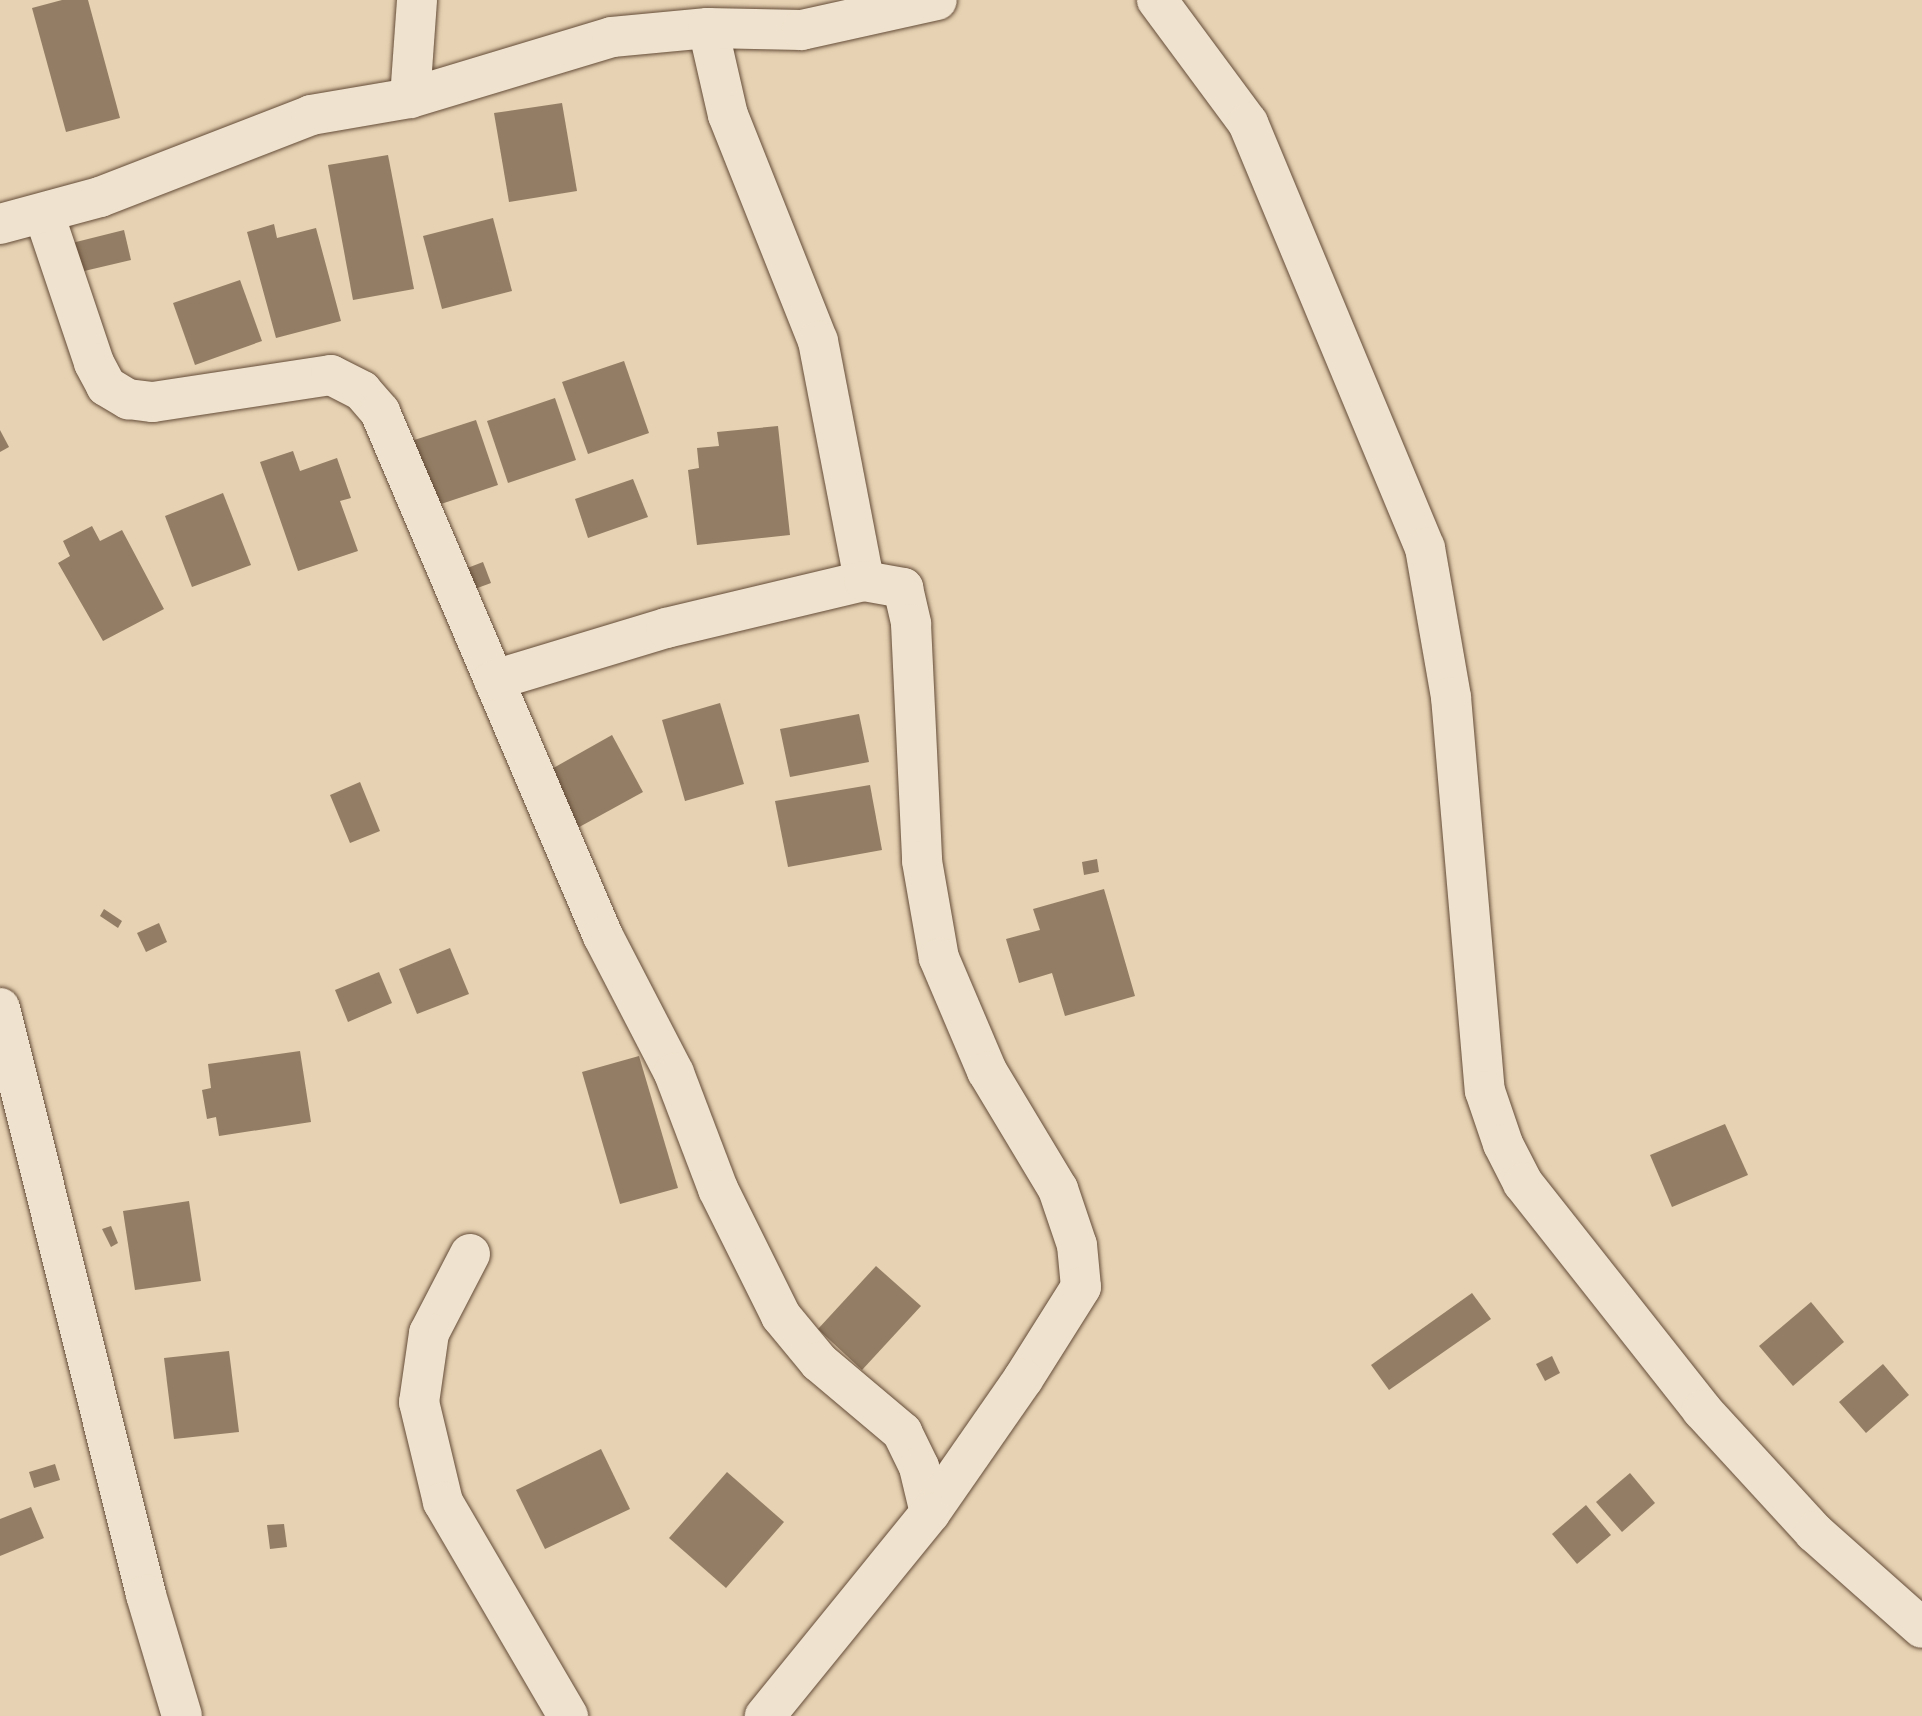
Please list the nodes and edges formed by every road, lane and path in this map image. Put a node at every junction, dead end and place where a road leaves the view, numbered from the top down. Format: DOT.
graph roads {
  1 [pos="417,0"];
  2 [pos="937,0"];
  3 [pos="1157,0"];
  4 [pos="708,28"];
  5 [pos="410,98"];
  6 [pos="44,214"];
  7 [pos="0,224"];
  8 [pos="864,581"];
  9 [pos="494,680"];
  10 [pos="0,1008"];
  11 [pos="15,1124"];
  12 [pos="470,1254"];
  13 [pos="930,1513"];
  14 [pos="1922,1628"];
  15 [pos="182,1716"];
  16 [pos="568,1716"];
  17 [pos="765,1716"];
  1 -- 5 [label="street"];
  2 -- 4 [label="street"];
  3 -- 14 [label="street"];
  4 -- 5 [label="street"];
  4 -- 8 [label="street"];
  5 -- 6 [label="street"];
  6 -- 7 [label="street"];
  6 -- 9 [label="street"];
  8 -- 9 [label="street"];
  8 -- 13 [label="street"];
  9 -- 13 [label="street"];
  10 -- 11 [label="street"];
  11 -- 15 [label="street"];
  12 -- 16 [label="street"];
  13 -- 17 [label="street"];
}
